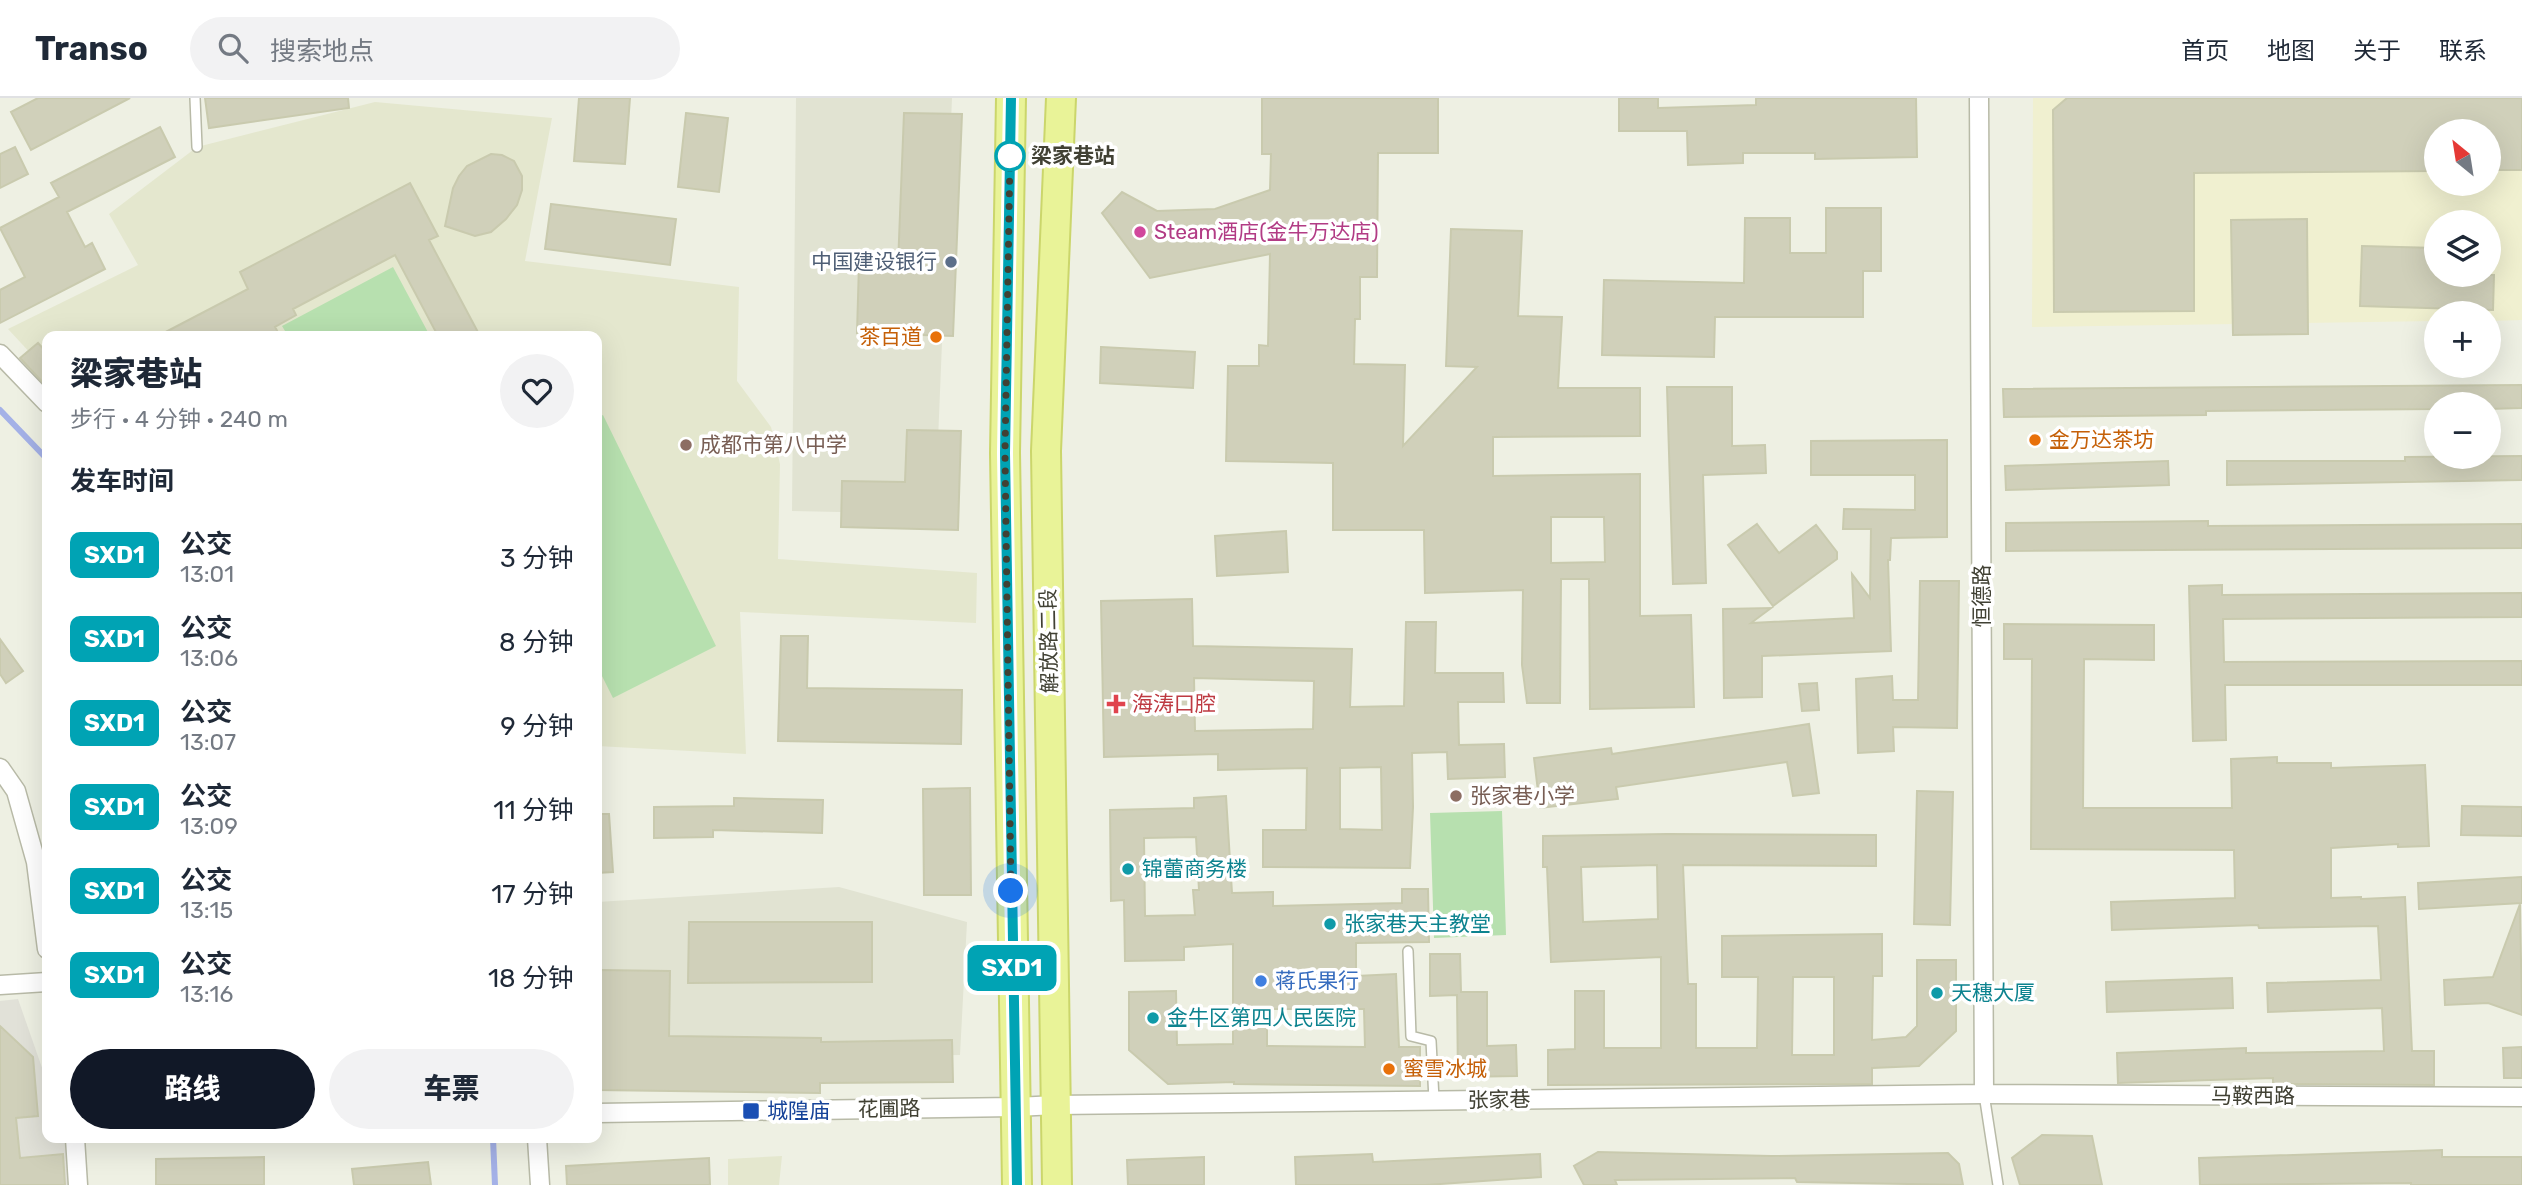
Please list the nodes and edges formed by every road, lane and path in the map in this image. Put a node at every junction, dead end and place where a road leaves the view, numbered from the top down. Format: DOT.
graph roads {
  1 [pos="194,98"];
  2 [pos="1011,98"];
  3 [pos="1061,98"];
  4 [pos="1979,98"];
  5 [pos="197,148"];
  6 [pos="0,354"];
  7 [pos="42,398"];
  8 [pos="0,768"];
  9 [pos="42,909"];
  10 [pos="1408,951"];
  11 [pos="42,982"];
  12 [pos="0,985"];
  13 [pos="1984,1094"];
  14 [pos="2522,1097"];
  15 [pos="1434,1100"];
  16 [pos="1056,1105"];
  17 [pos="1014,1107"];
  18 [pos="602,1113"];
  19 [pos="75,1143"];
  20 [pos="537,1143"];
  21 [pos="78,1185"];
  22 [pos="540,1185"];
  23 [pos="1017,1185"];
  24 [pos="1057,1185"];
  25 [pos="1998,1185"];
  1 -- 5 [label="lane"];
  2 -- 17 [label="main road, 解放路二段"];
  3 -- 16 [label="main road, 解放路二段"];
  4 -- 13 [label="street, 恒德路"];
  6 -- 7 [label="street"];
  8 -- 9 [label="street"];
  10 -- 15 [label="lane"];
  11 -- 12 [label="street"];
  13 -- 14 [label="street, 马鞍西路"];
  13 -- 15 [label="street, 张家巷"];
  13 -- 25 [label="lane"];
  15 -- 16 [label="street, 张家巷"];
  16 -- 17 [label="street, 张家巷"];
  16 -- 24 [label="main road, 解放路二段"];
  17 -- 18 [label="street, 花圃路"];
  17 -- 23 [label="main road, 解放路二段"];
  19 -- 21 [label="street"];
  20 -- 22 [label="street"];
}
